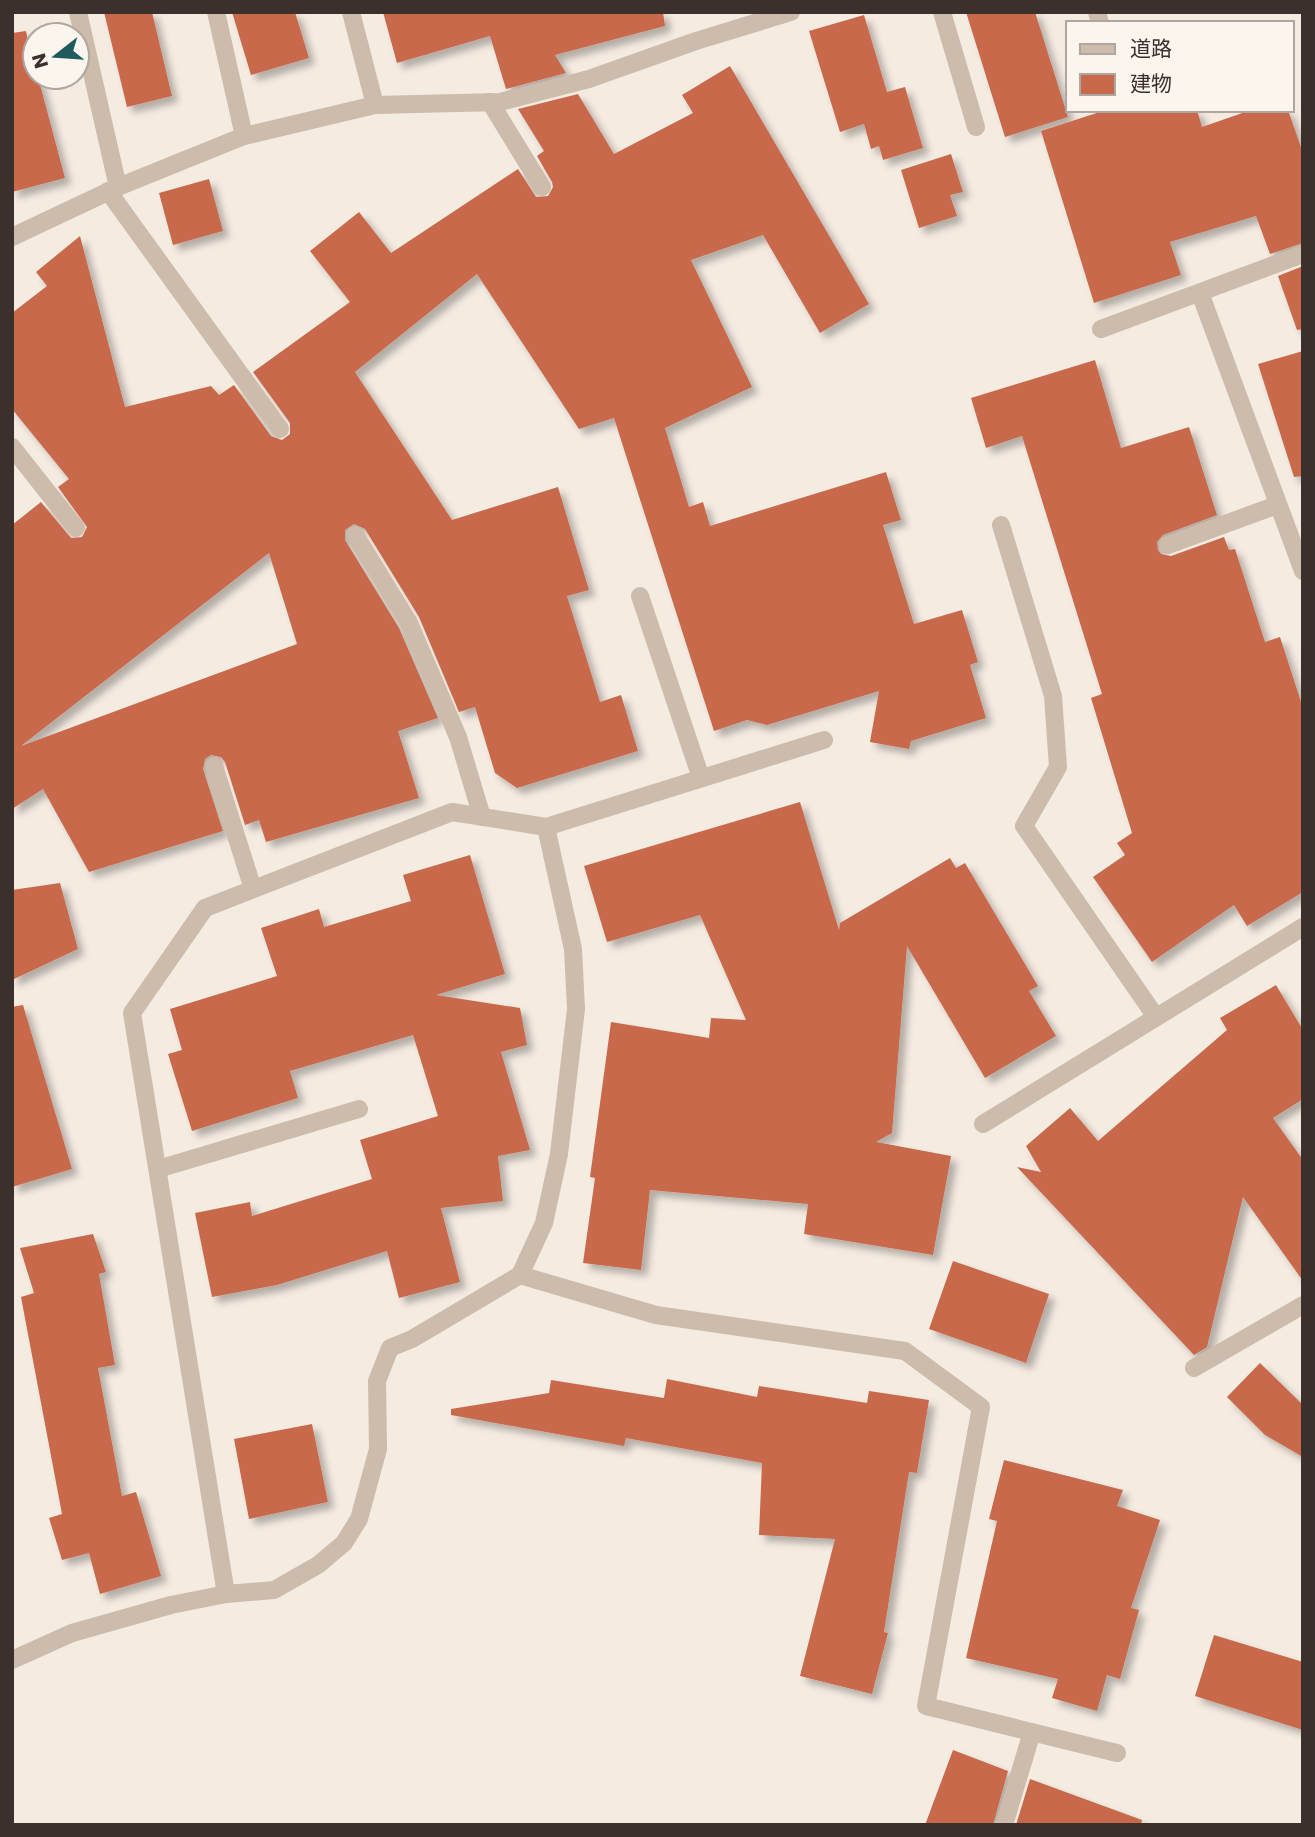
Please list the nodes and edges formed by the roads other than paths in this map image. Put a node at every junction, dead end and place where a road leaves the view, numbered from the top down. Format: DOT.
graph roads {
  1 [pos="78,12"];
  2 [pos="216,12"];
  3 [pos="351,12"];
  4 [pos="791,12"];
  5 [pos="942,12"];
  6 [pos="490,102"];
  7 [pos="376,104"];
  8 [pos="975,127"];
  9 [pos="244,136"];
  10 [pos="542,187"];
  11 [pos="113,189"];
  12 [pos="12,237"];
  13 [pos="1303,254"];
  14 [pos="1200,293"];
  15 [pos="1101,329"];
  16 [pos="280,429"];
  17 [pos="12,447"];
  18 [pos="1277,505"];
  19 [pos="1001,525"];
  20 [pos="76,528"];
  21 [pos="355,535"];
  22 [pos="1168,545"];
  23 [pos="1303,572"];
  24 [pos="640,596"];
  25 [pos="824,740"];
  26 [pos="214,766"];
  27 [pos="701,778"];
  28 [pos="482,817"];
  29 [pos="546,827"];
  30 [pos="253,889"];
  31 [pos="1303,927"];
  32 [pos="1156,1017"];
  33 [pos="359,1109"];
  34 [pos="983,1124"];
  35 [pos="158,1169"];
  36 [pos="520,1275"];
  37 [pos="1303,1305"];
  38 [pos="1194,1368"];
  39 [pos="226,1594"];
  40 [pos="12,1660"];
  41 [pos="1032,1732"];
  42 [pos="1117,1753"];
  43 [pos="1004,1825"];
  1 -- 11 [label="street"];
  2 -- 9 [label="street"];
  3 -- 7 [label="street"];
  4 -- 6 [label="street"];
  5 -- 8 [label="street"];
  6 -- 7 [label="street"];
  6 -- 10 [label="street"];
  7 -- 9 [label="street"];
  9 -- 11 [label="street"];
  11 -- 12 [label="street"];
  11 -- 16 [label="street"];
  13 -- 14 [label="street"];
  14 -- 15 [label="street"];
  14 -- 18 [label="street"];
  17 -- 20 [label="street"];
  18 -- 22 [label="street"];
  18 -- 23 [label="street"];
  19 -- 32 [label="street"];
  21 -- 28 [label="street"];
  24 -- 27 [label="street"];
  25 -- 27 [label="street"];
  26 -- 30 [label="street"];
  27 -- 29 [label="street"];
  28 -- 29 [label="street"];
  28 -- 30 [label="street"];
  29 -- 36 [label="street"];
  30 -- 35 [label="street"];
  31 -- 32 [label="street"];
  32 -- 34 [label="street"];
  33 -- 35 [label="street"];
  35 -- 39 [label="street"];
  36 -- 39 [label="street"];
  36 -- 41 [label="street"];
  37 -- 38 [label="street"];
  39 -- 40 [label="street"];
  41 -- 42 [label="street"];
  41 -- 43 [label="street"];
}
